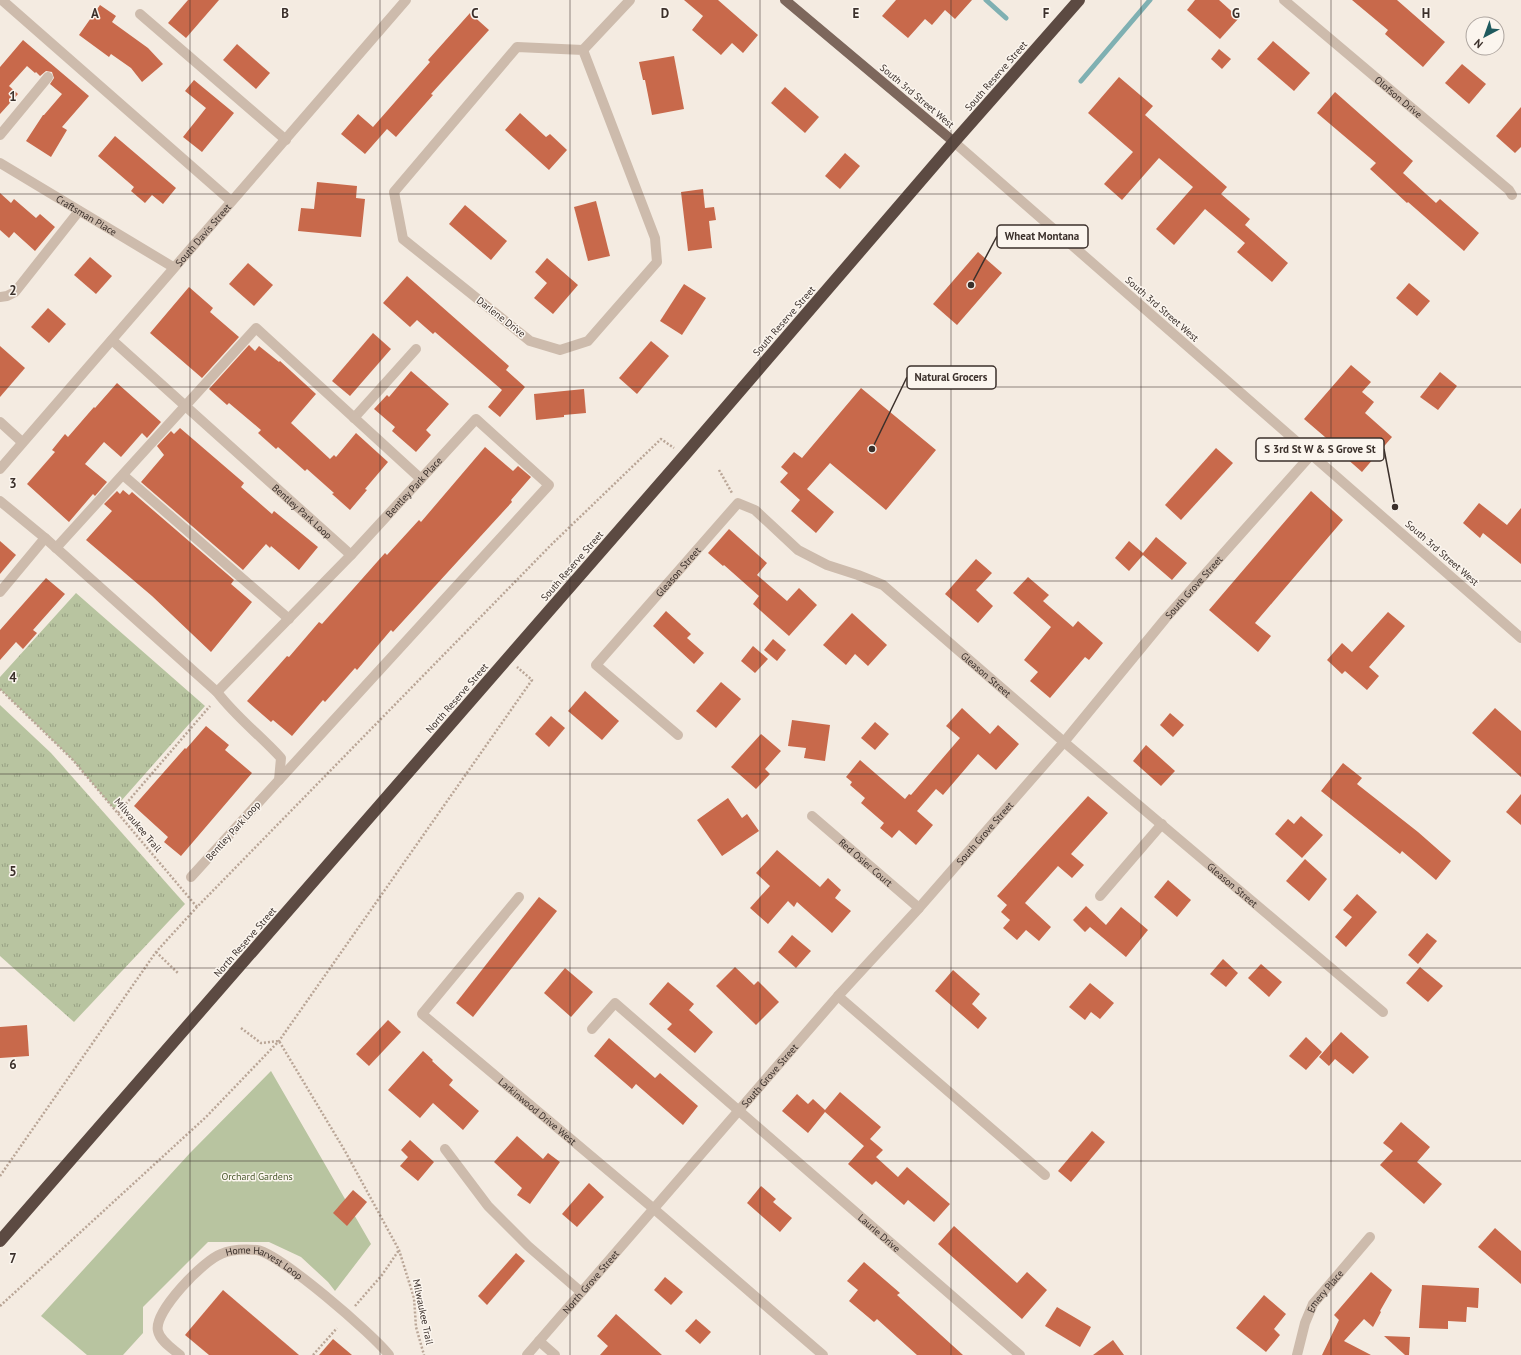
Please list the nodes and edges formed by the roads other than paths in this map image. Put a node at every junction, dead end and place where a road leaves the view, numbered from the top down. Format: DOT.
graph roads {
  1 [pos="2,0"];
  2 [pos="406,0"];
  3 [pos="630,0"];
  4 [pos="785,0"];
  5 [pos="1079,0"];
  6 [pos="1284,0"];
  7 [pos="140,14"];
  8 [pos="583,50"];
  9 [pos="48,77"];
  10 [pos="0,135"];
  11 [pos="286,140"];
  12 [pos="954,142"];
  13 [pos="0,163"];
  14 [pos="1512,195"];
  15 [pos="231,201"];
  16 [pos="79,211"];
  17 [pos="173,267"];
  18 [pos="0,297"];
  19 [pos="112,340"];
  20 [pos="416,349"];
  21 [pos="185,406"];
  22 [pos="354,418"];
  23 [pos="476,419"];
  24 [pos="0,422"];
  25 [pos="22,442"];
  26 [pos="1311,455"];
  27 [pos="0,469"];
  28 [pos="123,474"];
  29 [pos="421,478"];
  30 [pos="0,501"];
  31 [pos="46,538"];
  32 [pos="56,548"];
  33 [pos="351,555"];
  34 [pos="0,592"];
  35 [pos="289,619"];
  36 [pos="1521,638"];
  37 [pos="507,659"];
  38 [pos="217,692"];
  39 [pos="678,735"];
  40 [pos="1064,742"];
  41 [pos="279,780"];
  42 [pos="812,816"];
  43 [pos="1162,824"];
  44 [pos="191,877"];
  45 [pos="1100,896"];
  46 [pos="519,897"];
  47 [pos="919,908"];
  48 [pos="838,996"];
  49 [pos="1383,1012"];
  50 [pos="592,1029"];
  51 [pos="737,1111"];
  52 [pos="445,1149"];
  53 [pos="1045,1175"];
  54 [pos="654,1209"];
  55 [pos="1370,1237"];
  56 [pos="0,1241"];
  57 [pos="581,1292"];
  58 [pos="539,1341"];
  59 [pos="180,1355"];
  60 [pos="389,1355"];
  61 [pos="527,1355"];
  62 [pos="555,1355"];
  63 [pos="823,1355"];
  64 [pos="1020,1355"];
  65 [pos="1297,1355"];
  1 -- 15 [label="street"];
  2 -- 11 [label="street, South Davis Street"];
  3 -- 8 [label="street"];
  4 -- 12 [label="main road, South 3rd Street West"];
  5 -- 12 [label="highway, South Reserve Street"];
  6 -- 14 [label="street, Olofson Drive"];
  7 -- 11 [label="street"];
  8 -- 8 [label="street, Darlene Drive"];
  9 -- 10 [label="street"];
  11 -- 15 [label="street, South Davis Street"];
  12 -- 26 [label="street, South 3rd Street West"];
  12 -- 37 [label="highway, South Reserve Street"];
  13 -- 16 [label="street, Craftsman Place"];
  15 -- 17 [label="street, South Davis Street"];
  16 -- 17 [label="street, Craftsman Place"];
  16 -- 18 [label="street"];
  17 -- 19 [label="street, South Davis Street"];
  19 -- 21 [label="street, Bentley Park Loop"];
  19 -- 25 [label="street, South Davis Street"];
  20 -- 22 [label="street"];
  21 -- 22 [label="street"];
  21 -- 28 [label="street"];
  21 -- 33 [label="street, Bentley Park Loop"];
  22 -- 29 [label="street"];
  23 -- 29 [label="street, Bentley Park Place"];
  23 -- 41 [label="street, Bentley Park Loop"];
  24 -- 25 [label="street"];
  25 -- 27 [label="street, South Davis Street"];
  26 -- 36 [label="street, South 3rd Street West"];
  26 -- 40 [label="street, South Grove Street"];
  28 -- 32 [label="street"];
  28 -- 35 [label="street"];
  29 -- 33 [label="street, Bentley Park Place"];
  30 -- 31 [label="street"];
  31 -- 32 [label="street"];
  31 -- 34 [label="street"];
  32 -- 38 [label="street"];
  33 -- 35 [label="street"];
  35 -- 38 [label="street"];
  37 -- 56 [label="highway, North Reserve Street"];
  38 -- 41 [label="street"];
  39 -- 40 [label="street, Gleason Street"];
  40 -- 43 [label="street, Gleason Street"];
  40 -- 47 [label="street, South Grove Street"];
  41 -- 44 [label="street, Bentley Park Loop"];
  42 -- 47 [label="street, Red Osier Court"];
  43 -- 45 [label="street"];
  43 -- 49 [label="street, Gleason Street"];
  46 -- 54 [label="street, Larkinwood Drive West"];
  47 -- 48 [label="street, South Grove Street"];
  48 -- 51 [label="street, South Grove Street"];
  48 -- 53 [label="street"];
  50 -- 51 [label="street, Laurie Drive"];
  51 -- 54 [label="street, South Grove Street"];
  51 -- 64 [label="street, Laurie Drive"];
  52 -- 57 [label="street"];
  54 -- 57 [label="street, North Grove Street"];
  54 -- 63 [label="street, Larkinwood Drive West"];
  55 -- 65 [label="street, Emery Place"];
  57 -- 58 [label="street, North Grove Street"];
  58 -- 61 [label="street, North Grove Street"];
  58 -- 62 [label="street"];
  59 -- 60 [label="street, Home Harvest Loop"];
}
